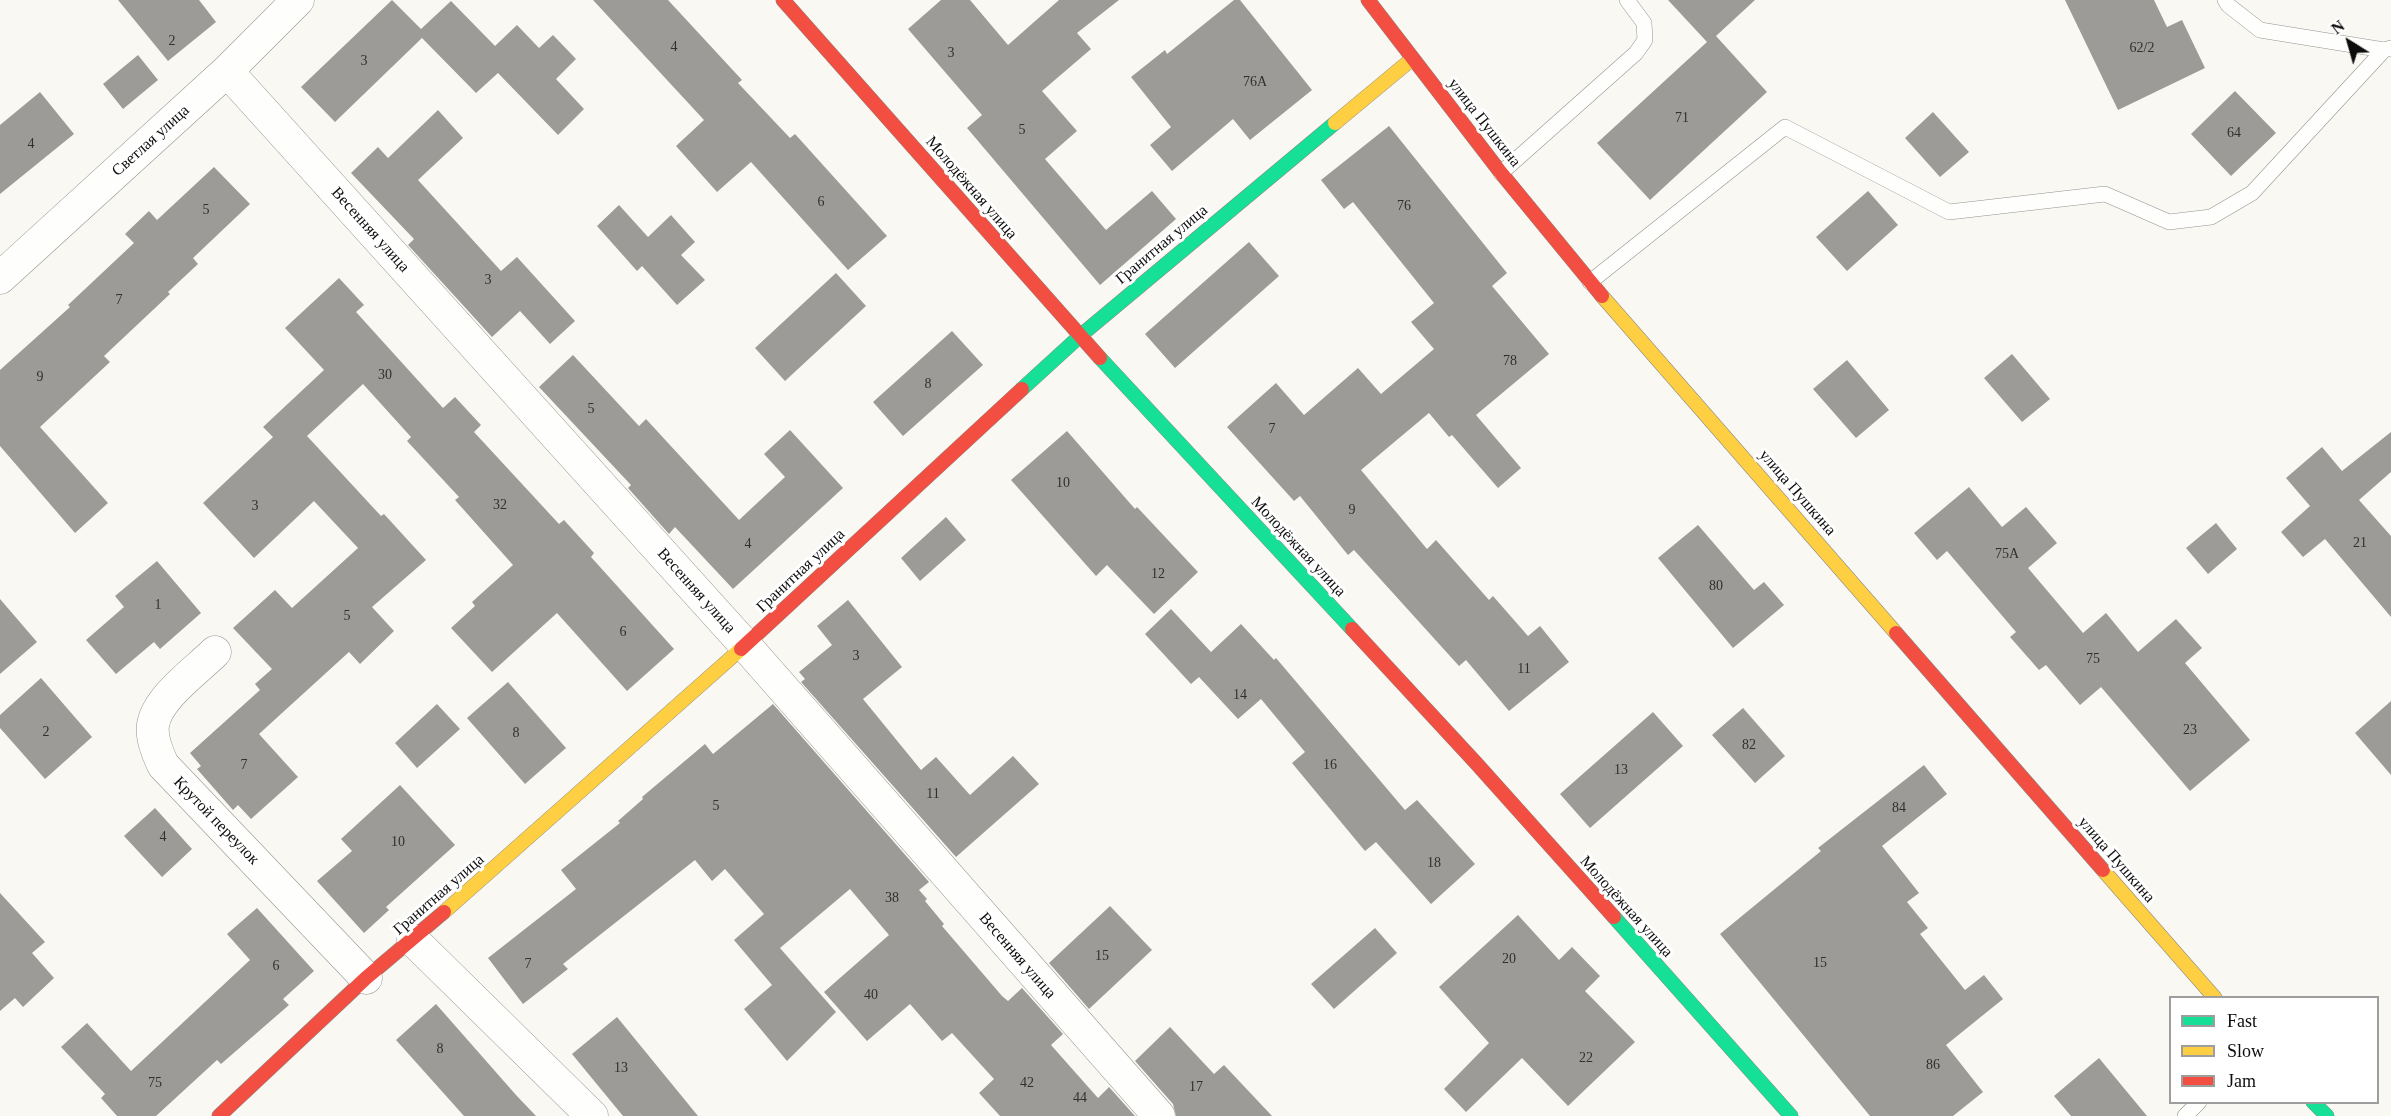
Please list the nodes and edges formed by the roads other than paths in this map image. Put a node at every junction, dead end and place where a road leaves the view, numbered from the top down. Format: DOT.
graph roads {
  1 [pos="298,0"];
  2 [pos="783,0"];
  3 [pos="1368,0"];
  4 [pos="1627,0"];
  5 [pos="2225,0"];
  6 [pos="2387,49"];
  7 [pos="1412,59"];
  8 [pos="227,71"];
  9 [pos="1501,172"];
  10 [pos="0,278"];
  11 [pos="1590,282"];
  12 [pos="1080,336"];
  13 [pos="745,645"];
  14 [pos="215,652"];
  15 [pos="413,940"];
  16 [pos="366,978"];
  17 [pos="2213,996"];
  18 [pos="2197,1104"];
  19 [pos="2315,1104"];
  20 [pos="219,1116"];
  21 [pos="592,1116"];
  22 [pos="1159,1116"];
  23 [pos="1791,1116"];
  24 [pos="2186,1116"];
  25 [pos="2327,1116"];
  1 -- 8 [label="street, Светлая улица"];
  2 -- 12 [label="street, Молодёжная улица"];
  3 -- 7 [label="street, улица Пушкина"];
  4 -- 9 [label="lane"];
  5 -- 6 [label="lane"];
  6 -- 11 [label="lane"];
  7 -- 9 [label="street, улица Пушкина"];
  7 -- 12 [label="street, Гранитная улица"];
  8 -- 10 [label="street, Светлая улица"];
  8 -- 13 [label="street, Весенняя улица"];
  9 -- 11 [label="street, улица Пушкина"];
  11 -- 17 [label="street, улица Пушкина"];
  12 -- 13 [label="street, Гранитная улица"];
  12 -- 23 [label="street, Молодёжная улица"];
  13 -- 15 [label="street, Гранитная улица"];
  13 -- 22 [label="street, Весенняя улица"];
  14 -- 16 [label="street, Крутой переулок"];
  15 -- 16 [label="street, Гранитная улица"];
  15 -- 21 [label="street"];
  16 -- 20 [label="street, Гранитная улица"];
  18 -- 24 [label="lane"];
  19 -- 25 [label="street"];
}
